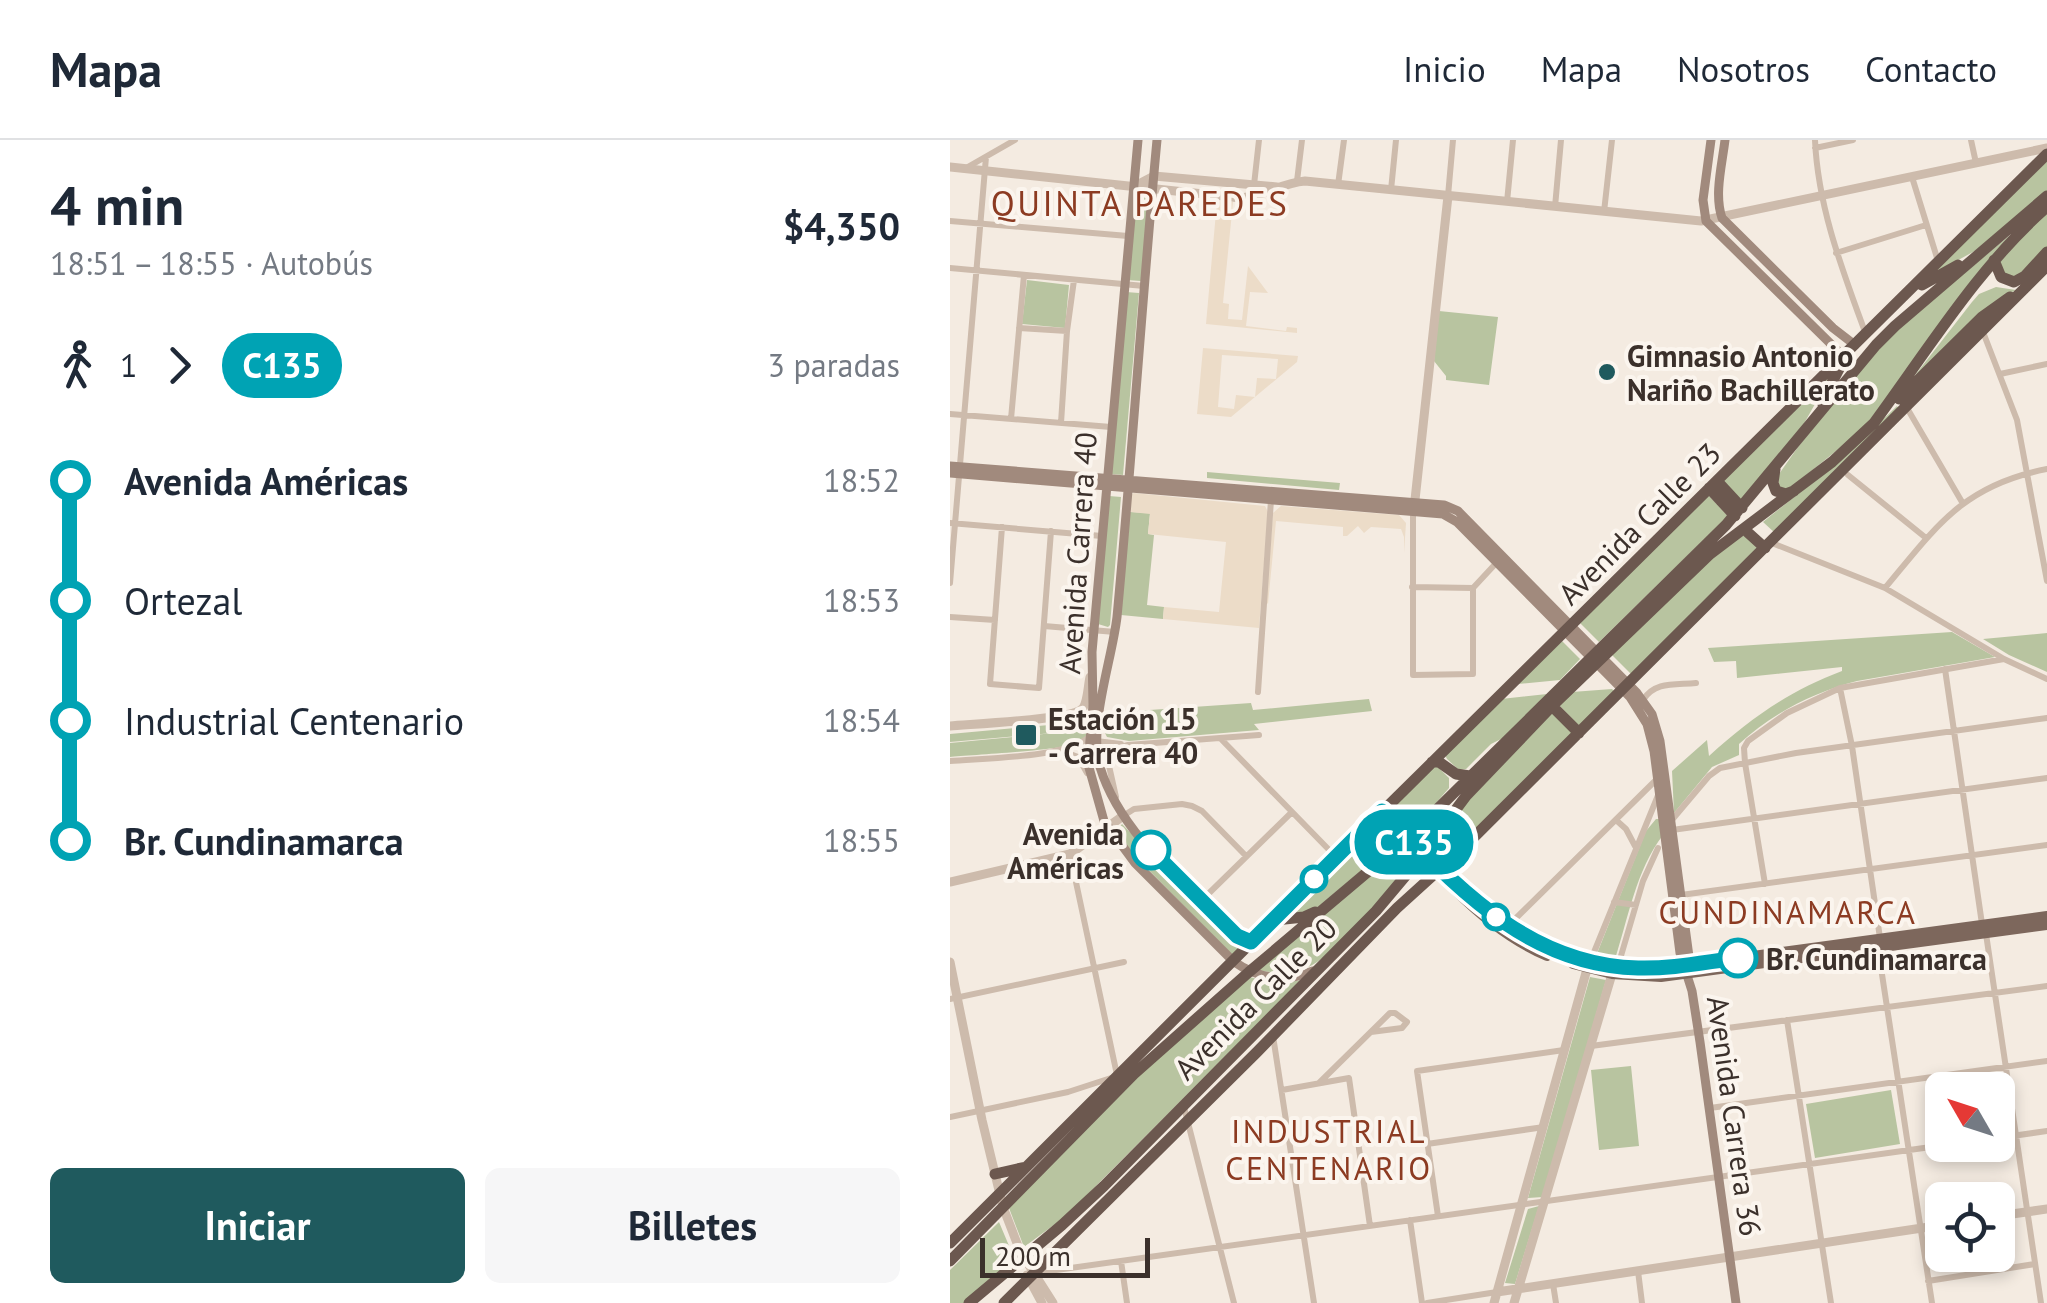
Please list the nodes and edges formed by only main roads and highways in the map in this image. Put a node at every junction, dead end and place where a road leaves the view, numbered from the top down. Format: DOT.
graph roads {
  1 [pos="1138,140"];
  2 [pos="1157,140"];
  3 [pos="1711,140"];
  4 [pos="1725,140"];
  5 [pos="2047,151"];
  6 [pos="2045,203"];
  7 [pos="1736,232"];
  8 [pos="1729,244"];
  9 [pos="2047,252"];
  10 [pos="1979,253"];
  11 [pos="1994,260"];
  12 [pos="2047,266"];
  13 [pos="2029,285"];
  14 [pos="1901,300"];
  15 [pos="1833,328"];
  16 [pos="1824,338"];
  17 [pos="1855,345"];
  18 [pos="1841,359"];
  19 [pos="1902,405"];
  20 [pos="1874,422"];
  21 [pos="1810,424"];
  22 [pos="1775,469"];
  23 [pos="955,470"];
  24 [pos="1106,483"];
  25 [pos="1128,484"];
  26 [pos="1713,484"];
  27 [pos="1797,490"];
  28 [pos="1414,508"];
  29 [pos="1739,512"];
  30 [pos="1749,525"];
  31 [pos="1770,543"];
  32 [pos="1568,628"];
  33 [pos="1596,657"];
  34 [pos="1625,686"];
  35 [pos="1552,706"];
  36 [pos="1578,733"];
  37 [pos="1093,739"];
  38 [pos="1432,762"];
  39 [pos="1470,776"];
  40 [pos="1382,811"];
  41 [pos="1667,822"];
  42 [pos="1408,837"];
  43 [pos="1424,852"];
  44 [pos="1438,871"];
  45 [pos="1324,908"];
  46 [pos="1376,911"];
  47 [pos="2047,916"];
  48 [pos="1273,920"];
  49 [pos="2047,925"];
  50 [pos="1984,929"];
  51 [pos="1251,942"];
  52 [pos="1359,947"];
  53 [pos="1233,961"];
  54 [pos="1588,966"];
  55 [pos="1320,968"];
  56 [pos="1686,968"];
  57 [pos="1249,972"];
  58 [pos="1198,995"];
  59 [pos="1290,998"];
  60 [pos="1308,1000"];
  61 [pos="1210,1006"];
  62 [pos="1121,1080"];
  63 [pos="1131,1160"];
  64 [pos="1026,1167"];
  65 [pos="995,1174"];
  66 [pos="1132,1174"];
  67 [pos="999,1212"];
  68 [pos="978,1216"];
  69 [pos="955,1234"];
  70 [pos="950,1243"];
  71 [pos="950,1261"];
  72 [pos="969,1303"];
  73 [pos="1004,1303"];
  74 [pos="1736,1303"];
  1 -- 24 [label="main road, Avenida Carrera 40"];
  2 -- 25 [label="main road, Avenida Carrera 40"];
  3 -- 8 [label="main road"];
  4 -- 7 [label="main road"];
  5 -- 14 [label="highway, Avenida Calle 23"];
  6 -- 10 [label="highway, Avenida Calle 23"];
  6 -- 11 [label="highway, Avenida Calle 23"];
  7 -- 8 [label="main road"];
  7 -- 15 [label="main road"];
  8 -- 16 [label="main road"];
  9 -- 11 [label="highway"];
  10 -- 14 [label="highway"];
  10 -- 21 [label="highway, Avenida Calle 23"];
  11 -- 20 [label="highway, Avenida Calle 23"];
  12 -- 13 [label="highway"];
  13 -- 19 [label="highway"];
  13 -- 19 [label="highway"];
  14 -- 17 [label="highway, Avenida Calle 23"];
  15 -- 16 [label="main road"];
  15 -- 17 [label="main road"];
  16 -- 18 [label="main road"];
  17 -- 18 [label="highway, Avenida Calle 23"];
  17 -- 21 [label="highway"];
  18 -- 26 [label="highway, Avenida Calle 23"];
  19 -- 20 [label="highway"];
  19 -- 31 [label="highway"];
  20 -- 27 [label="highway, Avenida Calle 23"];
  21 -- 22 [label="highway, Avenida Calle 23"];
  22 -- 27 [label="highway"];
  22 -- 29 [label="highway, Avenida Calle 23"];
  23 -- 24 [label="main road"];
  24 -- 25 [label="main road"];
  24 -- 37 [label="main road, Avenida Carrera 40"];
  25 -- 28 [label="main road"];
  25 -- 28 [label="main road"];
  25 -- 37 [label="main road, Avenida Carrera 40"];
  26 -- 29 [label="highway"];
  26 -- 32 [label="highway, Avenida Calle 23"];
  27 -- 30 [label="highway, Avenida Calle 23"];
  28 -- 32 [label="main road, Avenida Carrera 36"];
  29 -- 33 [label="highway, Avenida Calle 23"];
  30 -- 31 [label="highway"];
  30 -- 33 [label="highway, Avenida Calle 23"];
  31 -- 34 [label="highway"];
  32 -- 33 [label="main road, Avenida Carrera 36"];
  32 -- 38 [label="highway, Avenida Calle 20"];
  33 -- 34 [label="main road, Avenida Carrera 36"];
  33 -- 35 [label="highway, Avenida Calle 20"];
  33 -- 39 [label="highway, Avenida Calle 20"];
  34 -- 36 [label="highway, Avenida Calle 20"];
  34 -- 41 [label="main road, Avenida Carrera 36"];
  34 -- 41 [label="main road, Avenida Carrera 36"];
  35 -- 36 [label="highway"];
  35 -- 43 [label="highway, Avenida Calle 20"];
  36 -- 44 [label="highway, Avenida Calle 20"];
  37 -- 51 [label="main road, Avenida Carrera 40"];
  37 -- 53 [label="main road, Avenida Carrera 40"];
  38 -- 39 [label="highway"];
  38 -- 40 [label="highway, Avenida Calle 20"];
  39 -- 42 [label="highway, Avenida Calle 20"];
  40 -- 42 [label="main road"];
  40 -- 48 [label="highway, Avenida Calle 20"];
  41 -- 56 [label="main road, Avenida Carrera 36"];
  41 -- 56 [label="main road, Avenida Carrera 36"];
  42 -- 43 [label="main road"];
  42 -- 45 [label="highway, Avenida Calle 20"];
  43 -- 44 [label="main road"];
  43 -- 46 [label="highway, Avenida Calle 20"];
  44 -- 52 [label="highway, Avenida Calle 20"];
  44 -- 54 [label="main road"];
  44 -- 54 [label="main road"];
  45 -- 48 [label="highway"];
  45 -- 57 [label="highway, Avenida Calle 20"];
  46 -- 52 [label="highway"];
  46 -- 55 [label="highway, Avenida Calle 20"];
  47 -- 50 [label="main road"];
  48 -- 51 [label="highway, Avenida Calle 20"];
  49 -- 50 [label="main road"];
  50 -- 56 [label="main road"];
  51 -- 53 [label="highway, Avenida Calle 20"];
  52 -- 55 [label="main road, Avenida Carrera 40"];
  52 -- 60 [label="highway, Avenida Calle 20"];
  53 -- 57 [label="main road, Avenida Carrera 40"];
  53 -- 58 [label="highway, Avenida Calle 20"];
  54 -- 56 [label="main road"];
  55 -- 57 [label="main road, Avenida Carrera 40"];
  55 -- 59 [label="highway, Avenida Calle 20"];
  56 -- 74 [label="main road, Avenida Carrera 36"];
  57 -- 61 [label="highway, Avenida Calle 20"];
  58 -- 61 [label="highway"];
  58 -- 62 [label="highway, Avenida Calle 20"];
  59 -- 60 [label="highway"];
  59 -- 63 [label="highway, Avenida Calle 20"];
  60 -- 66 [label="highway, Avenida Calle 20"];
  61 -- 62 [label="highway, Avenida Calle 20"];
  62 -- 64 [label="highway, Avenida Calle 20"];
  62 -- 67 [label="highway, Avenida Calle 20"];
  63 -- 66 [label="highway"];
  63 -- 72 [label="highway, Avenida Calle 20"];
  64 -- 65 [label="highway"];
  64 -- 68 [label="highway, Avenida Calle 20"];
  66 -- 73 [label="highway, Avenida Calle 20"];
  67 -- 68 [label="highway"];
  67 -- 71 [label="highway, Avenida Calle 20"];
  68 -- 69 [label="highway, Avenida Calle 20"];
  69 -- 70 [label="highway, Avenida Calle 20"];
}
